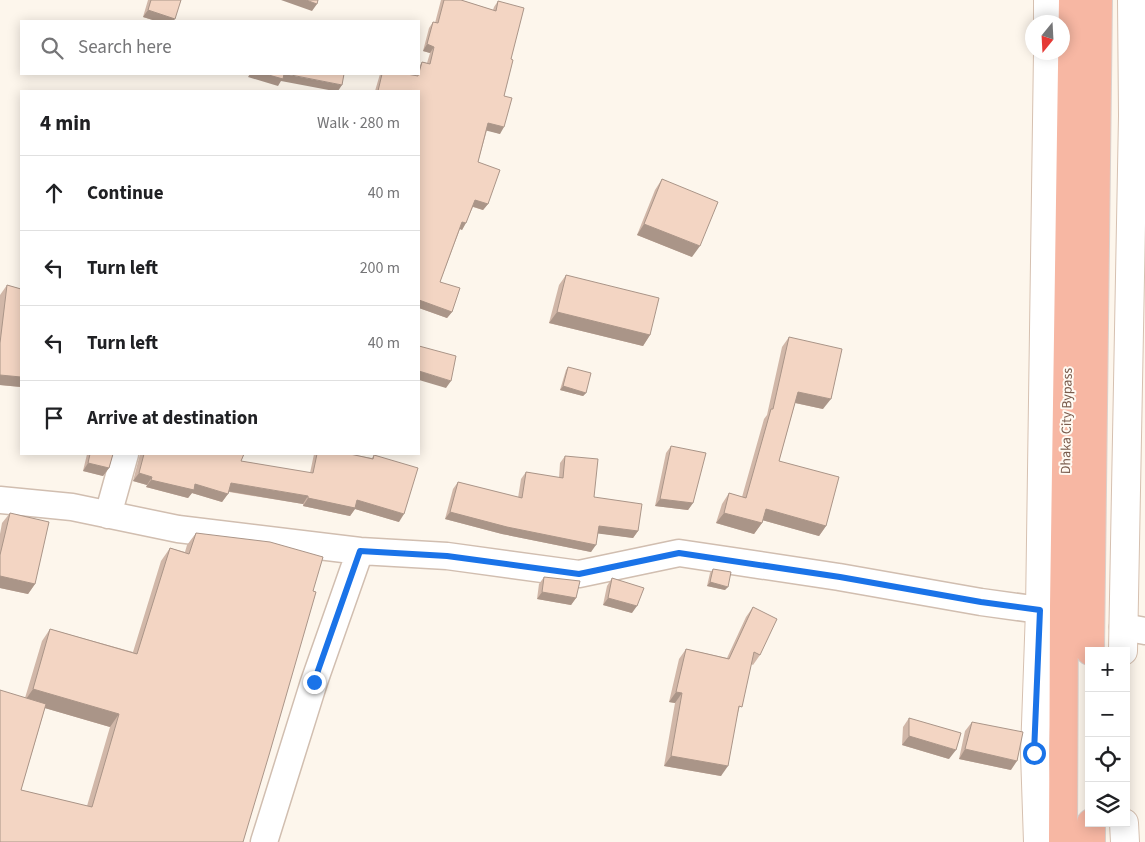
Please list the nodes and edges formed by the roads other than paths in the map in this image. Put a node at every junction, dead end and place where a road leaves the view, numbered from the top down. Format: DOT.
graph roads {
  1 [pos="1048,0"];
  2 [pos="1073,0"];
  3 [pos="1098,0"];
  4 [pos="1132,0"];
  5 [pos="1048,15"];
  6 [pos="1048,60"];
  7 [pos="1139,119"];
  8 [pos="125,455"];
  9 [pos="0,500"];
  10 [pos="108,514"];
  11 [pos="360,551"];
  12 [pos="1040,610"];
  13 [pos="1130,636"];
  14 [pos="1090,647"];
  15 [pos="1091,827"];
  16 [pos="1124,827"];
  17 [pos="264,842"];
  18 [pos="1038,842"];
  19 [pos="1063,842"];
  20 [pos="1091,842"];
  21 [pos="1125,842"];
  1 -- 5 [label="main road"];
  2 -- 19 [label="highway, Dhaka City Bypass"];
  3 -- 14 [label="highway, Dhaka City Bypass"];
  4 -- 7 [label="main road"];
  6 -- 12 [label="main road"];
  7 -- 13 [label="main road"];
  8 -- 10 [label="street"];
  9 -- 10 [label="street"];
  10 -- 11 [label="street"];
  11 -- 12 [label="street"];
  11 -- 17 [label="street"];
  12 -- 18 [label="main road"];
  15 -- 20 [label="highway"];
  16 -- 21 [label="main road"];
}
